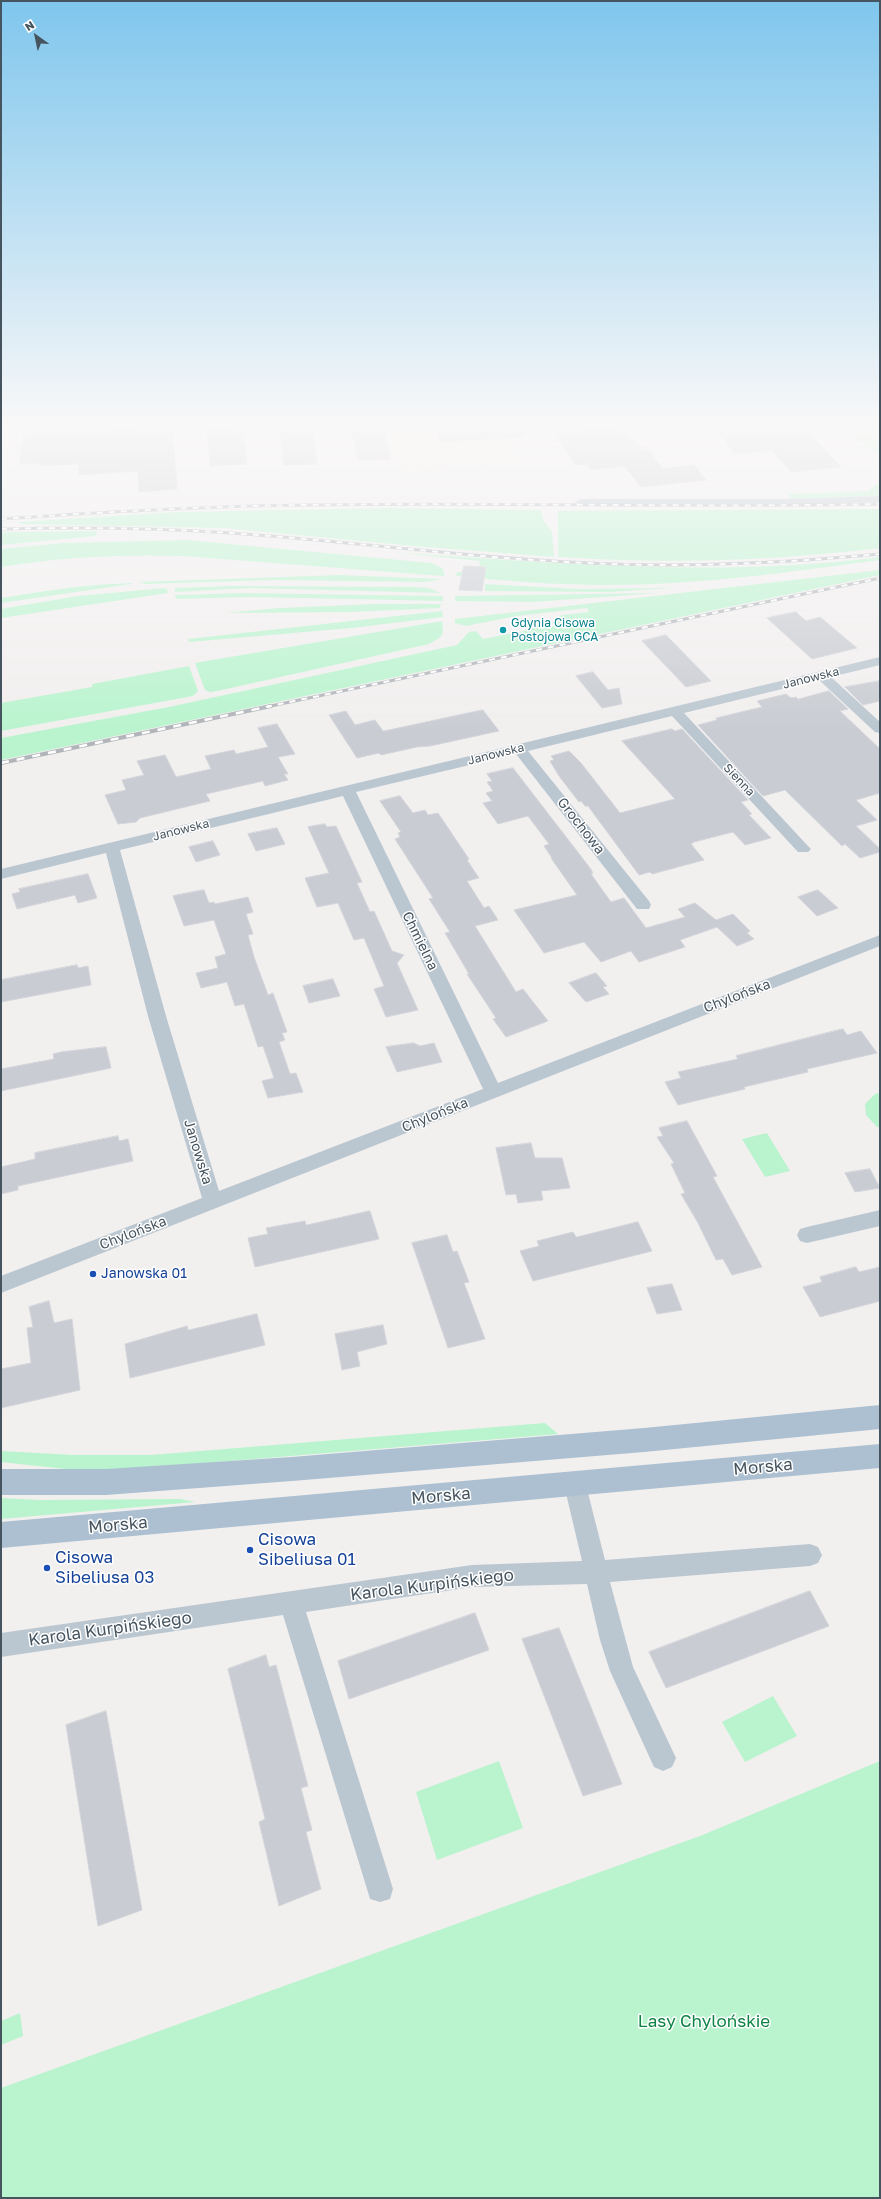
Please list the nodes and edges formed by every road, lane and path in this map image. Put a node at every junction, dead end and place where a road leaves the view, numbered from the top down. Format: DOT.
graph roads {
  1 [pos="880,661"];
  2 [pos="821,675"];
  3 [pos="675,711"];
  4 [pos="880,729"];
  5 [pos="519,748"];
  6 [pos="347,789"];
  7 [pos="112,847"];
  8 [pos="803,849"];
  9 [pos="1,874"];
  10 [pos="643,905"];
  11 [pos="876,946"];
  12 [pos="493,1092"];
  13 [pos="213,1202"];
  14 [pos="880,1218"];
  15 [pos="807,1235"];
  16 [pos="1,1285"];
  17 [pos="880,1417"];
  18 [pos="880,1456"];
  19 [pos="1,1482"];
  20 [pos="575,1484"];
  21 [pos="1,1535"];
  22 [pos="810,1555"];
  23 [pos="596,1572"];
  24 [pos="291,1603"];
  25 [pos="1,1645"];
  26 [pos="663,1758"];
  27 [pos="380,1889"];
  1 -- 2 [label="street, Janowska"];
  2 -- 3 [label="street, Janowska"];
  2 -- 4 [label="street"];
  3 -- 5 [label="street, Janowska"];
  3 -- 8 [label="street, Sienna"];
  5 -- 6 [label="street, Janowska"];
  5 -- 10 [label="street, Grochowa"];
  6 -- 7 [label="street, Janowska"];
  6 -- 12 [label="street, Chmielna"];
  7 -- 9 [label="street, Janowska"];
  7 -- 13 [label="street, Janowska"];
  11 -- 12 [label="street, Chylońska"];
  12 -- 13 [label="street, Chylońska"];
  13 -- 16 [label="street, Chylońska"];
  14 -- 15 [label="street"];
  17 -- 19 [label="main road"];
  18 -- 20 [label="main road, Morska"];
  20 -- 21 [label="main road, Morska"];
  20 -- 23 [label="street"];
  22 -- 23 [label="street, Karola Kurpińskiego"];
  23 -- 24 [label="street, Karola Kurpińskiego"];
  23 -- 26 [label="street"];
  24 -- 25 [label="street, Karola Kurpińskiego"];
  24 -- 27 [label="street"];
}
